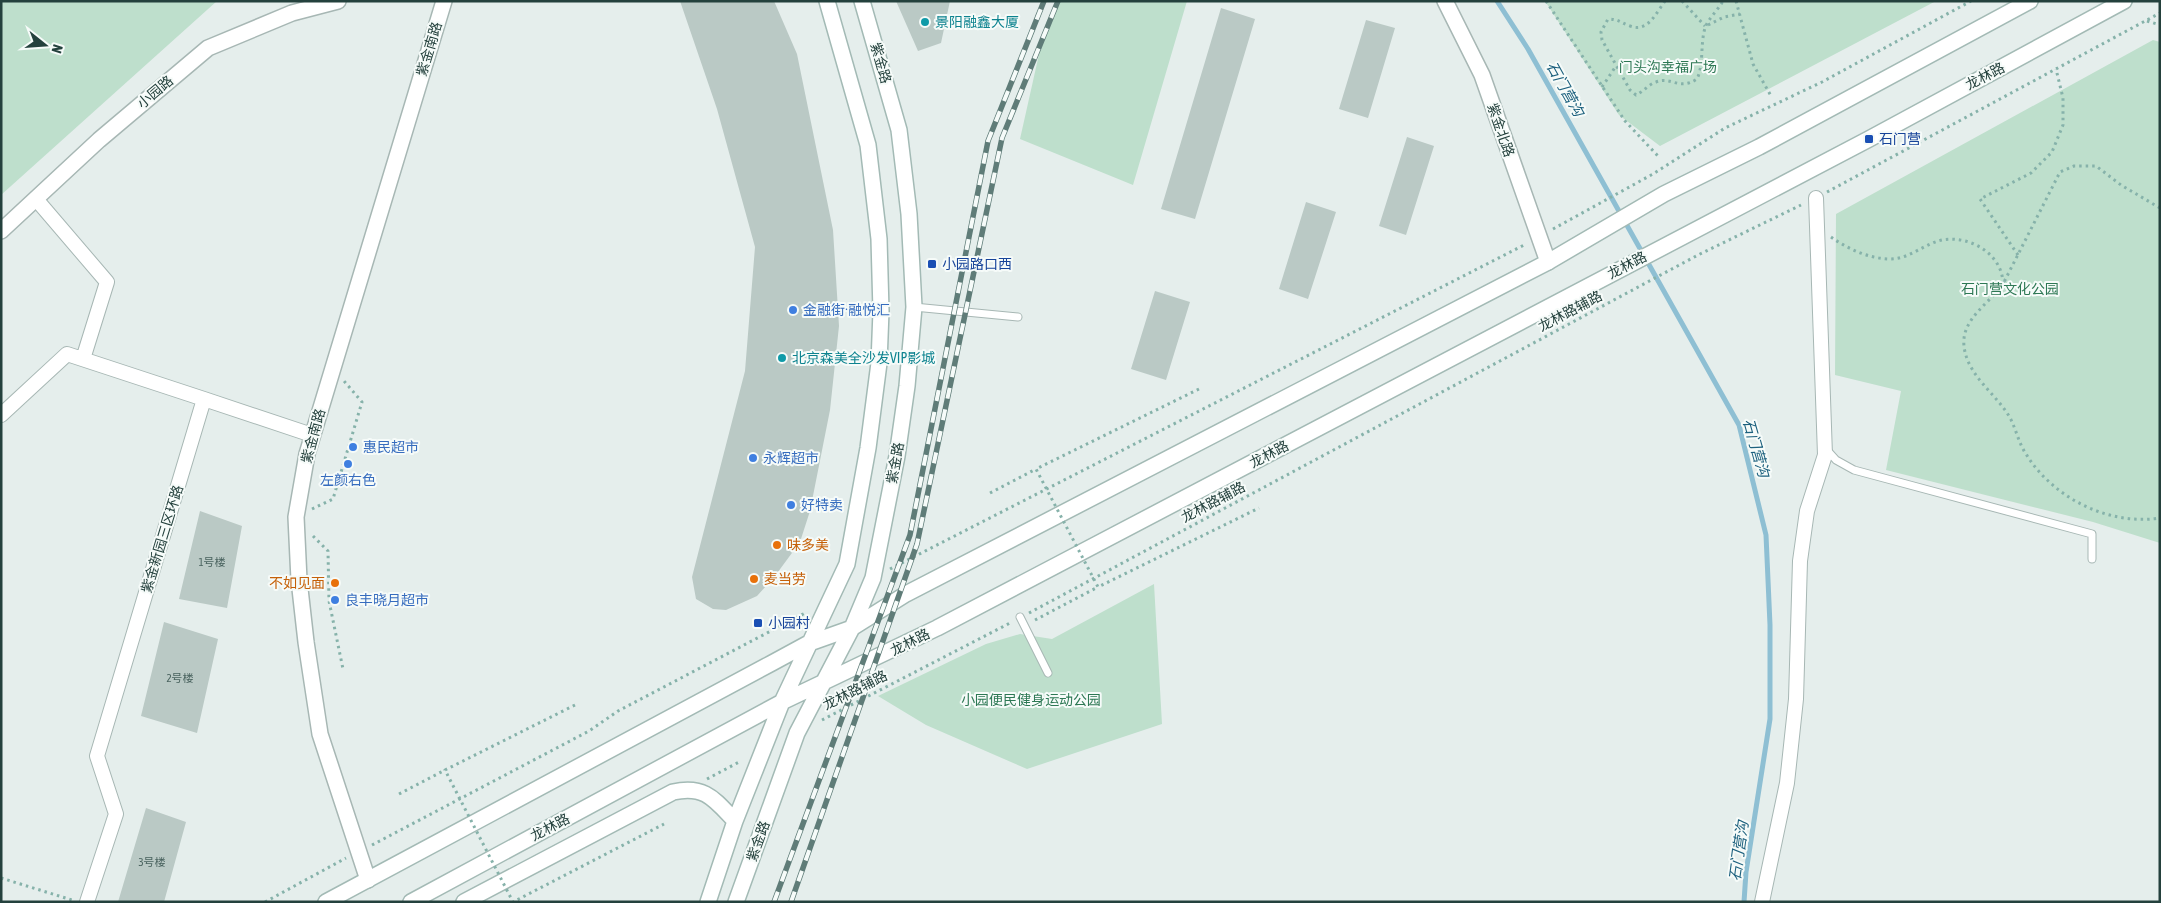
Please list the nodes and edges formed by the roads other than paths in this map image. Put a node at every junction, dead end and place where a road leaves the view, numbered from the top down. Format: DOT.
graph roads {
  1 [pos="338,1"];
  2 [pos="444,1"];
  3 [pos="827,1"];
  4 [pos="862,1"];
  5 [pos="1446,1"];
  6 [pos="2030,1"];
  7 [pos="2124,1"];
  8 [pos="1816,198"];
  9 [pos="36,199"];
  10 [pos="1,231"];
  11 [pos="1548,262"];
  12 [pos="914,307"];
  13 [pos="1018,317"];
  14 [pos="83,359"];
  15 [pos="204,399"];
  16 [pos="1,415"];
  17 [pos="312,435"];
  18 [pos="1825,448"];
  19 [pos="2092,560"];
  20 [pos="1020,618"];
  21 [pos="852,628"];
  22 [pos="808,644"];
  23 [pos="1048,673"];
  24 [pos="821,685"];
  25 [pos="782,702"];
  26 [pos="735,821"];
  27 [pos="368,880"];
  28 [pos="87,902"];
  29 [pos="326,902"];
  30 [pos="411,902"];
  31 [pos="464,902"];
  32 [pos="708,902"];
  33 [pos="736,902"];
  34 [pos="1762,902"];
  1 -- 9 [label="main road, 小园路"];
  2 -- 17 [label="main road, 紫金南路"];
  3 -- 22 [label="main road, 紫金路"];
  4 -- 12 [label="main road, 紫金路"];
  5 -- 11 [label="main road, 紫金北路"];
  6 -- 11 [label="main road"];
  7 -- 24 [label="main road, 龙林路"];
  8 -- 18 [label="street"];
  9 -- 10 [label="main road, 小园路"];
  9 -- 14 [label="street"];
  11 -- 21 [label="main road"];
  12 -- 13 [label="lane"];
  12 -- 21 [label="main road, 紫金路"];
  14 -- 15 [label="street"];
  14 -- 16 [label="street"];
  15 -- 17 [label="street"];
  15 -- 28 [label="street, 紫金新园三区环路"];
  17 -- 27 [label="main road, 紫金南路"];
  18 -- 19 [label="lane"];
  18 -- 34 [label="street"];
  20 -- 23 [label="lane"];
  21 -- 22 [label="main road"];
  21 -- 24 [label="main road, 紫金路"];
  22 -- 25 [label="main road, 紫金路"];
  22 -- 27 [label="main road"];
  24 -- 25 [label="main road, 龙林路"];
  24 -- 33 [label="main road, 紫金路"];
  25 -- 26 [label="main road, 紫金路"];
  25 -- 30 [label="main road, 龙林路"];
  26 -- 31 [label="main road"];
  26 -- 32 [label="main road, 紫金路"];
  27 -- 29 [label="main road"];
}
